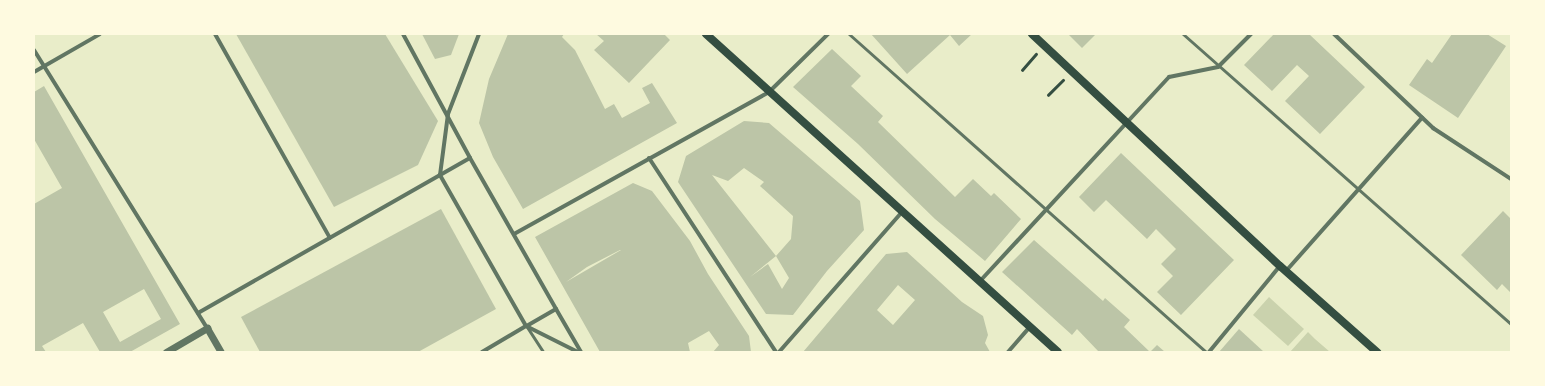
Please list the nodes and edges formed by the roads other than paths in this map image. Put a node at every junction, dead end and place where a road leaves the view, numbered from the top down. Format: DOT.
graph roads {
  1 [pos="100,34"];
  2 [pos="215,34"];
  3 [pos="404,34"];
  4 [pos="479,34"];
  5 [pos="706,34"];
  6 [pos="828,34"];
  7 [pos="849,34"];
  8 [pos="1032,34"];
  9 [pos="1184,34"];
  10 [pos="1251,34"];
  11 [pos="1334,34"];
  12 [pos="34,50"];
  13 [pos="43,67"];
  14 [pos="1218,67"];
  15 [pos="34,72"];
  16 [pos="769,92"];
  17 [pos="448,114"];
  18 [pos="1422,118"];
  19 [pos="1126,122"];
  20 [pos="470,158"];
  21 [pos="649,158"];
  22 [pos="440,175"];
  23 [pos="1511,179"];
  24 [pos="1358,190"];
  25 [pos="1047,211"];
  26 [pos="902,212"];
  27 [pos="514,234"];
  28 [pos="330,238"];
  29 [pos="1283,269"];
  30 [pos="981,280"];
  31 [pos="556,309"];
  32 [pos="198,313"];
  33 [pos="1511,324"];
  34 [pos="526,326"];
  35 [pos="1030,326"];
  36 [pos="207,328"];
  37 [pos="166,352"];
  38 [pos="221,352"];
  39 [pos="482,352"];
  40 [pos="543,352"];
  41 [pos="580,352"];
  42 [pos="776,352"];
  43 [pos="779,352"];
  44 [pos="1008,352"];
  45 [pos="1058,352"];
  46 [pos="1208,352"];
  47 [pos="1377,352"];
  1 -- 13 [label="street"];
  2 -- 28 [label="street"];
  3 -- 17 [label="street"];
  4 -- 17 [label="street"];
  5 -- 16 [label="main road"];
  6 -- 16 [label="street"];
  7 -- 25 [label="lane"];
  8 -- 19 [label="main road"];
  9 -- 14 [label="lane"];
  10 -- 14 [label="street"];
  11 -- 18 [label="street"];
  12 -- 13 [label="street"];
  13 -- 15 [label="street"];
  13 -- 32 [label="street"];
  14 -- 19 [label="street"];
  14 -- 24 [label="lane"];
  16 -- 21 [label="street"];
  16 -- 26 [label="main road"];
  17 -- 20 [label="street"];
  17 -- 22 [label="street"];
  18 -- 23 [label="street"];
  18 -- 24 [label="street"];
  19 -- 25 [label="street"];
  19 -- 29 [label="main road"];
  20 -- 22 [label="street"];
  20 -- 27 [label="street"];
  21 -- 27 [label="street"];
  21 -- 42 [label="street"];
  22 -- 28 [label="street"];
  22 -- 34 [label="street"];
  24 -- 29 [label="street"];
  24 -- 33 [label="lane"];
  25 -- 30 [label="street"];
  25 -- 46 [label="lane"];
  26 -- 30 [label="main road"];
  26 -- 43 [label="street"];
  27 -- 31 [label="street"];
  28 -- 32 [label="street"];
  29 -- 46 [label="street"];
  29 -- 47 [label="main road"];
  30 -- 35 [label="main road"];
  31 -- 34 [label="street"];
  31 -- 41 [label="street"];
  32 -- 36 [label="street"];
  34 -- 39 [label="street"];
  34 -- 40 [label="lane"];
  34 -- 41 [label="street"];
  35 -- 44 [label="street"];
  35 -- 45 [label="main road"];
  36 -- 37 [label="street"];
  36 -- 38 [label="street"];
}
